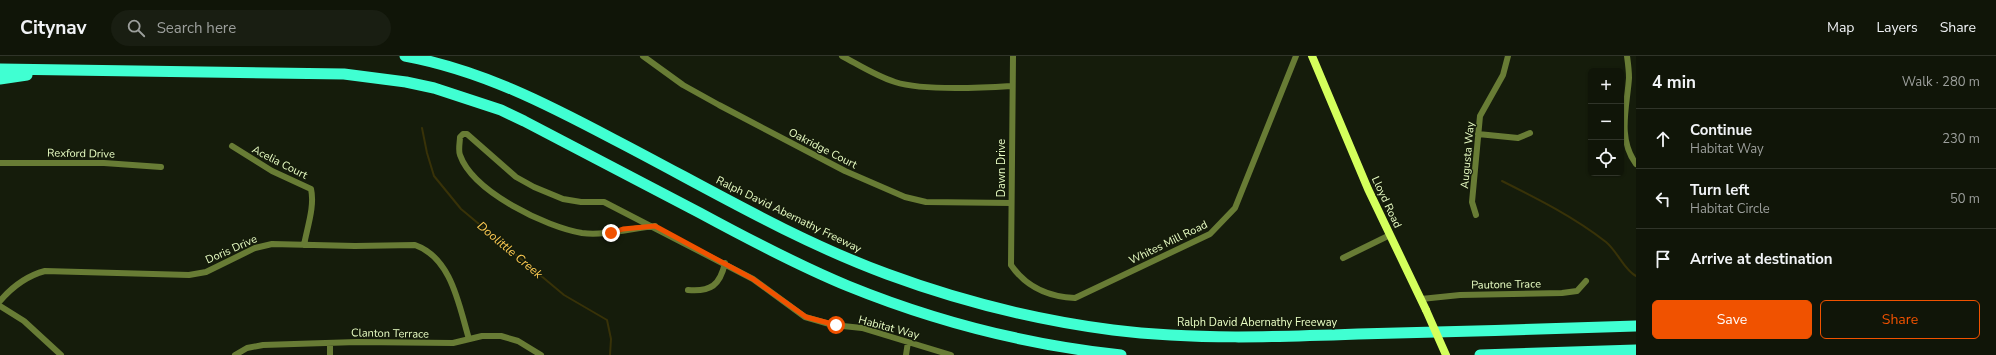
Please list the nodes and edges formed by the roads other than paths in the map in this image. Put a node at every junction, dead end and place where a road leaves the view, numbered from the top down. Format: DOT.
graph roads {
  1 [pos="405,56"];
  2 [pos="644,56"];
  3 [pos="842,56"];
  4 [pos="1013,56"];
  5 [pos="1296,56"];
  6 [pos="1312,56"];
  7 [pos="1508,56"];
  8 [pos="1627,56"];
  9 [pos="0,69"];
  10 [pos="136,71"];
  11 [pos="0,79"];
  12 [pos="1011,86"];
  13 [pos="1530,133"];
  14 [pos="1478,134"];
  15 [pos="232,146"];
  16 [pos="0,163"];
  17 [pos="1636,164"];
  18 [pos="161,167"];
  19 [pos="1010,203"];
  20 [pos="1476,215"];
  21 [pos="655,226"];
  22 [pos="1390,235"];
  23 [pos="304,245"];
  24 [pos="1344,258"];
  25 [pos="725,263"];
  26 [pos="1020,276"];
  27 [pos="1586,281"];
  28 [pos="688,290"];
  29 [pos="1421,299"];
  30 [pos="0,301"];
  31 [pos="0,306"];
  32 [pos="1636,326"];
  33 [pos="469,339"];
  34 [pos="908,342"];
  35 [pos="330,343"];
  36 [pos="1636,350"];
  37 [pos="942,354"];
  38 [pos="61,355"];
  39 [pos="235,355"];
  40 [pos="330,355"];
  41 [pos="541,355"];
  42 [pos="906,355"];
  43 [pos="951,355"];
  44 [pos="1120,355"];
  45 [pos="1446,355"];
  46 [pos="1480,355"];
  1 -- 32 [label="highway, Ralph David Abernathy Freeway"];
  2 -- 19 [label="street, Oakridge Court"];
  3 -- 12 [label="street"];
  4 -- 12 [label="street, Dawn Drive"];
  5 -- 26 [label="street, Whites Mill Road"];
  6 -- 22 [label="street, Lloyd Road"];
  7 -- 14 [label="street, Augusta Way"];
  8 -- 17 [label="street"];
  9 -- 10 [label="highway"];
  10 -- 11 [label="highway"];
  10 -- 44 [label="highway"];
  12 -- 19 [label="street, Dawn Drive"];
  13 -- 14 [label="street"];
  14 -- 20 [label="street, Augusta Way"];
  15 -- 23 [label="street, Acelia Court"];
  16 -- 18 [label="street, Rexford Drive"];
  19 -- 26 [label="street, Dawn Drive"];
  21 -- 21 [label="street, Habitat Way"];
  21 -- 25 [label="street, Habitat Way"];
  22 -- 24 [label="street"];
  22 -- 29 [label="street, Lloyd Road"];
  23 -- 30 [label="street, Doris Drive"];
  23 -- 33 [label="street, Doris Drive"];
  25 -- 28 [label="street"];
  25 -- 34 [label="street, Habitat Way"];
  27 -- 29 [label="street, Pautone Trace"];
  29 -- 45 [label="street, Lloyd Road, bridge"];
  31 -- 38 [label="street"];
  33 -- 35 [label="street, Clanton Terrace"];
  33 -- 41 [label="street, Clanton Terrace"];
  34 -- 37 [label="street, Habitat Way"];
  34 -- 42 [label="street"];
  35 -- 39 [label="street, Clanton Terrace"];
  35 -- 40 [label="street"];
  36 -- 46 [label="highway"];
  37 -- 43 [label="street, Habitat Way"];
}
